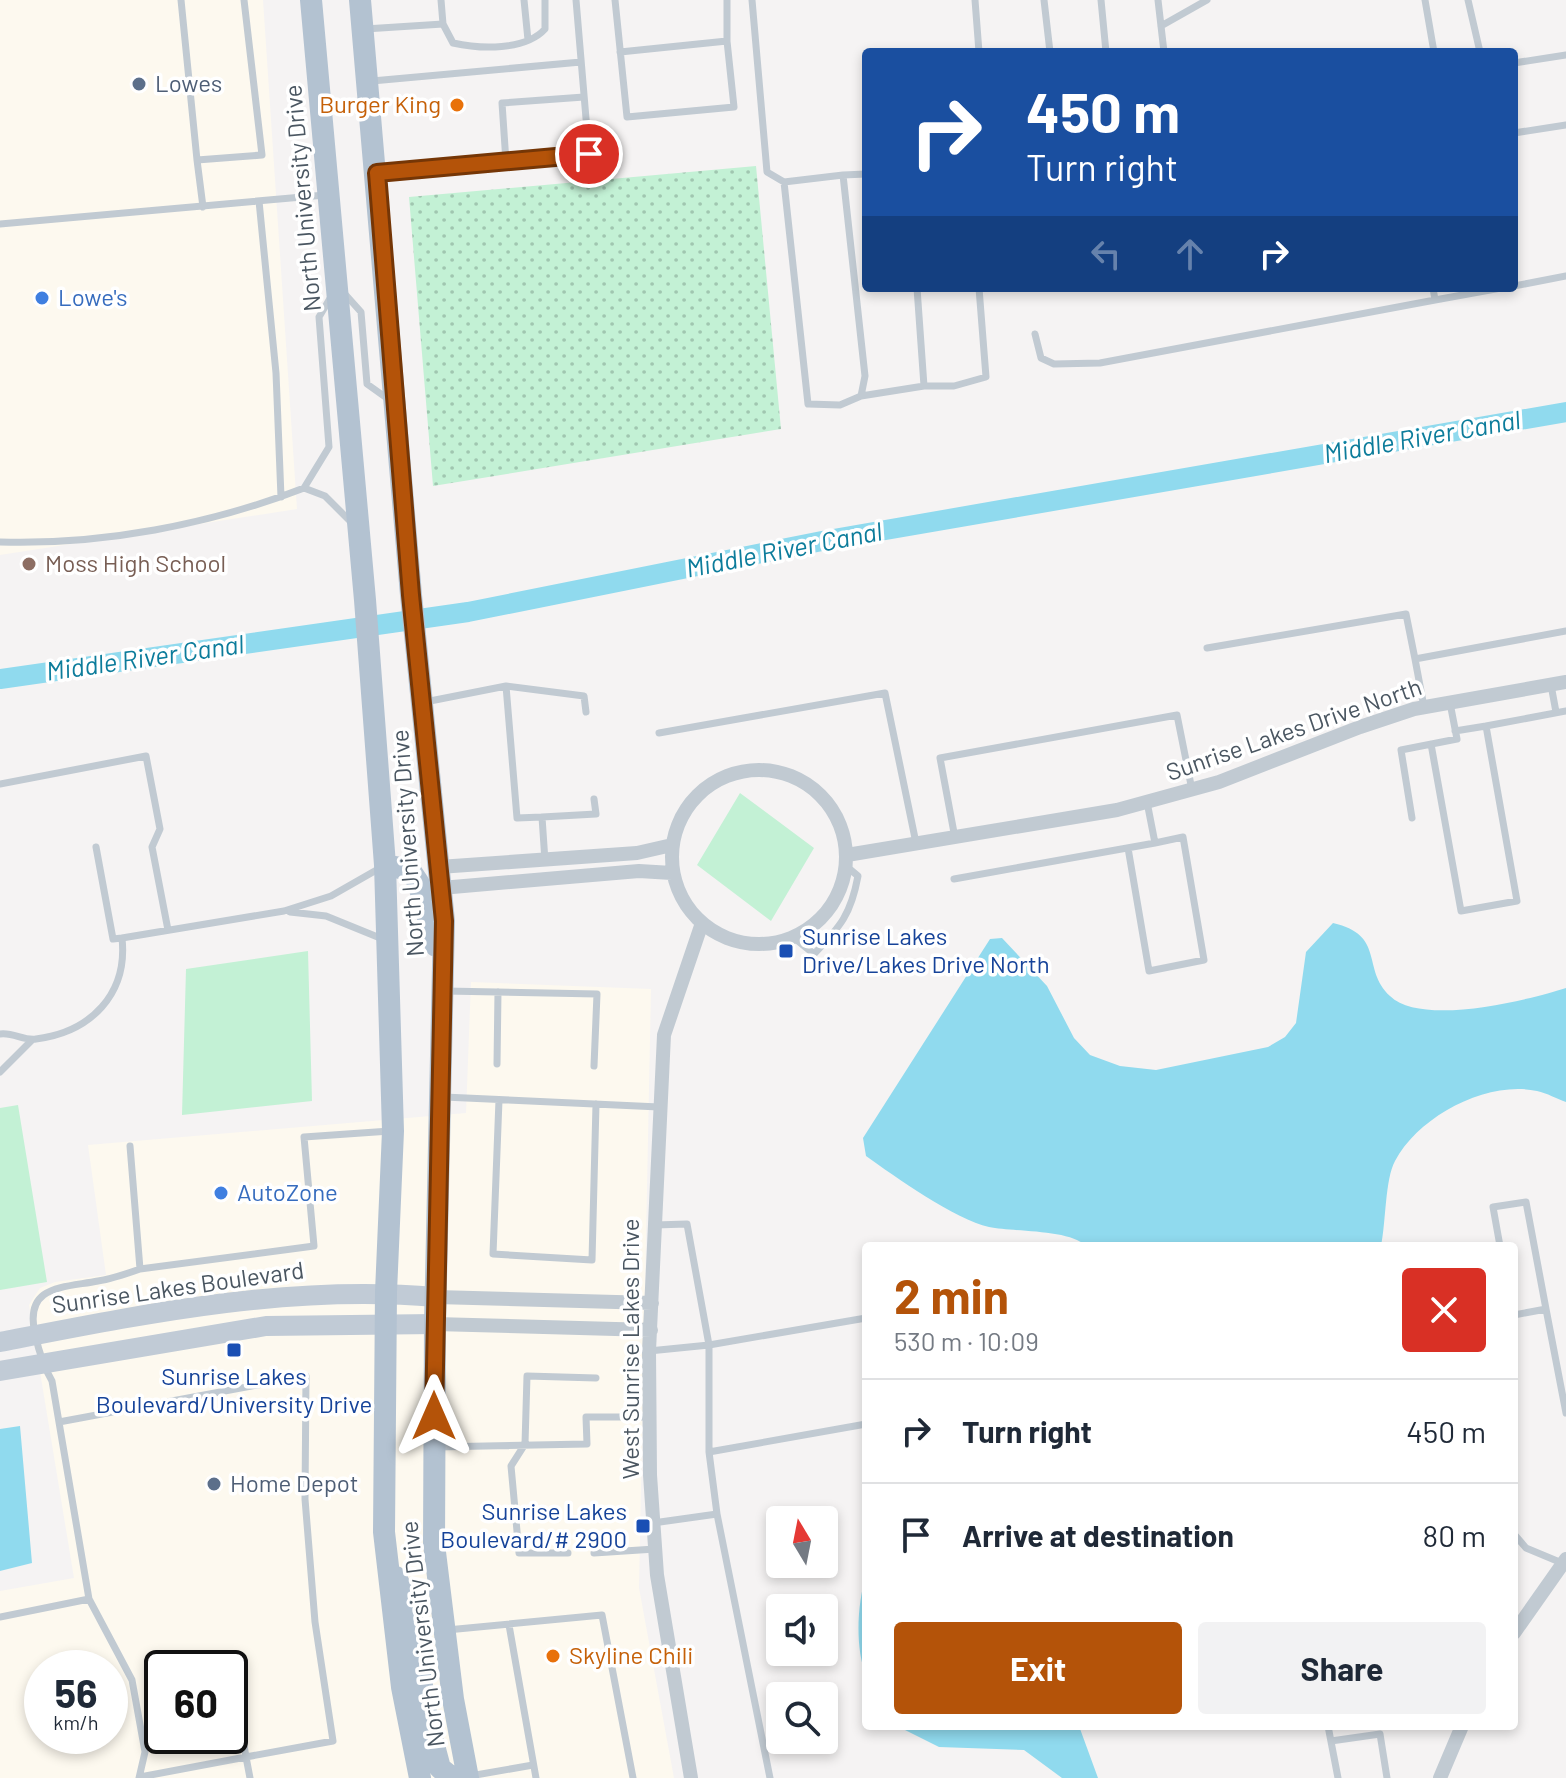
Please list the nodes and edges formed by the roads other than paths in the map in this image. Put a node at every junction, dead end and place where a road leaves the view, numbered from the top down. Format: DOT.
graph roads {
  1 [pos="181,0"];
  2 [pos="244,0"];
  3 [pos="311,0"];
  4 [pos="360,0"];
  5 [pos="441,0"];
  6 [pos="524,0"];
  7 [pos="545,0"];
  8 [pos="576,0"];
  9 [pos="615,0"];
  10 [pos="727,0"];
  11 [pos="752,0"];
  12 [pos="975,0"];
  13 [pos="1044,0"];
  14 [pos="1101,0"];
  15 [pos="1158,0"];
  16 [pos="1207,0"];
  17 [pos="1425,0"];
  18 [pos="1468,0"];
  19 [pos="443,24"];
  20 [pos="1161,26"];
  21 [pos="363,29"];
  22 [pos="528,40"];
  23 [pos="727,41"];
  24 [pos="979,48"];
  25 [pos="1050,48"];
  26 [pos="1106,48"];
  27 [pos="1164,48"];
  28 [pos="1433,48"];
  29 [pos="1479,48"];
  30 [pos="620,52"];
  31 [pos="1566,55"];
  32 [pos="581,62"];
  33 [pos="1518,62"];
  34 [pos="368,82"];
  35 [pos="584,97"];
  36 [pos="1566,125"];
  37 [pos="1518,132"];
  38 [pos="197,160"];
  39 [pos="506,162"];
  40 [pos="377,173"];
  41 [pos="862,174"];
  42 [pos="843,175"];
  43 [pos="784,182"];
  44 [pos="329,195"];
  45 [pos="259,201"];
  46 [pos="203,207"];
  47 [pos="0,224"];
  48 [pos="1566,276"];
  49 [pos="1518,285"];
  50 [pos="337,286"];
  51 [pos="917,292"];
  52 [pos="979,292"];
  53 [pos="1434,292"];
  54 [pos="1479,292"];
  55 [pos="1435,300"];
  56 [pos="1035,334"];
  57 [pos="924,386"];
  58 [pos="861,396"];
  59 [pos="396,405"];
  60 [pos="304,488"];
  61 [pos="281,497"];
  62 [pos="360,535"];
  63 [pos="0,542"];
  64 [pos="1566,631"];
  65 [pos="1207,648"];
  66 [pos="1415,659"];
  67 [pos="1566,682"];
  68 [pos="1551,685"];
  69 [pos="506,686"];
  70 [pos="422,702"];
  71 [pos="1450,703"];
  72 [pos="1424,708"];
  73 [pos="1566,711"];
  74 [pos="586,712"];
  75 [pos="1556,712"];
  76 [pos="1486,726"];
  77 [pos="1455,731"];
  78 [pos="659,733"];
  79 [pos="1431,744"];
  80 [pos="0,784"];
  81 [pos="1192,790"];
  82 [pos="594,799"];
  83 [pos="1147,802"];
  84 [pos="542,817"];
  85 [pos="1412,818"];
  86 [pos="955,838"];
  87 [pos="1155,843"];
  88 [pos="672,845"];
  89 [pos="916,845"];
  90 [pos="96,847"];
  91 [pos="1128,848"];
  92 [pos="846,860"];
  93 [pos="545,861"];
  94 [pos="385,865"];
  95 [pos="672,873"];
  96 [pos="440,877"];
  97 [pos="954,879"];
  98 [pos="284,911"];
  99 [pos="702,923"];
  100 [pos="168,930"];
  101 [pos="793,937"];
  102 [pos="122,938"];
  103 [pos="388,942"];
  104 [pos="443,981"];
  105 [pos="498,992"];
  106 [pos="0,1034"];
  107 [pos="32,1040"];
  108 [pos="497,1064"];
  109 [pos="594,1066"];
  110 [pos="0,1072"];
  111 [pos="442,1097"];
  112 [pos="499,1100"];
  113 [pos="596,1104"];
  114 [pos="659,1107"];
  115 [pos="393,1131"];
  116 [pos="130,1146"];
  117 [pos="653,1225"];
  118 [pos="1499,1242"];
  119 [pos="140,1269"];
  120 [pos="386,1292"];
  121 [pos="436,1297"];
  122 [pos="652,1303"];
  123 [pos="1546,1309"];
  124 [pos="1518,1314"];
  125 [pos="862,1319"];
  126 [pos="385,1323"];
  127 [pos="435,1324"];
  128 [pos="651,1330"];
  129 [pos="35,1335"];
  130 [pos="0,1342"];
  131 [pos="709,1345"];
  132 [pos="649,1351"];
  133 [pos="42,1364"];
  134 [pos="0,1371"];
  135 [pos="596,1378"];
  136 [pos="1563,1386"];
  137 [pos="1566,1413"];
  138 [pos="650,1417"];
  139 [pos="59,1422"];
  140 [pos="862,1425"];
  141 [pos="525,1444"];
  142 [pos="434,1447"];
  143 [pos="709,1452"];
  144 [pos="717,1514"];
  145 [pos="653,1523"];
  146 [pos="1518,1539"];
  147 [pos="655,1549"];
  148 [pos="568,1553"];
  149 [pos="594,1553"];
  150 [pos="387,1557"];
  151 [pos="1565,1563"];
  152 [pos="89,1599"];
  153 [pos="0,1617"];
  154 [pos="509,1625"];
  155 [pos="1518,1628"];
  156 [pos="445,1631"];
  157 [pos="1329,1730"];
  158 [pos="1460,1730"];
  159 [pos="1331,1741"];
  160 [pos="245,1754"];
  161 [pos="246,1757"];
  162 [pos="533,1765"];
  163 [pos="140,1777"];
  164 [pos="468,1777"];
  165 [pos="250,1778"];
  166 [pos="420,1778"];
  167 [pos="536,1778"];
  168 [pos="633,1778"];
  169 [pos="691,1778"];
  170 [pos="770,1778"];
  171 [pos="1338,1778"];
  172 [pos="1387,1778"];
  173 [pos="1440,1778"];
  1 -- 38 [label="lane"];
  2 -- 38 [label="lane"];
  3 -- 44 [label="main road, North University Drive"];
  4 -- 21 [label="main road, North University Drive"];
  5 -- 19 [label="lane"];
  6 -- 22 [label="lane"];
  7 -- 22 [label="lane"];
  8 -- 32 [label="lane"];
  9 -- 30 [label="lane"];
  10 -- 23 [label="lane"];
  11 -- 43 [label="lane"];
  12 -- 24 [label="lane"];
  13 -- 25 [label="lane"];
  14 -- 26 [label="lane"];
  15 -- 20 [label="lane"];
  16 -- 20 [label="lane"];
  17 -- 28 [label="lane"];
  18 -- 29 [label="lane"];
  19 -- 21 [label="lane"];
  19 -- 22 [label="lane"];
  20 -- 27 [label="lane"];
  21 -- 34 [label="main road, North University Drive"];
  23 -- 30 [label="lane"];
  23 -- 30 [label="lane"];
  31 -- 33 [label="lane"];
  32 -- 34 [label="lane"];
  32 -- 35 [label="lane"];
  34 -- 40 [label="main road, North University Drive"];
  35 -- 39 [label="lane"];
  35 -- 39 [label="lane"];
  36 -- 37 [label="lane"];
  38 -- 46 [label="lane"];
  39 -- 40 [label="lane"];
  40 -- 59 [label="main road, North University Drive"];
  41 -- 42 [label="lane"];
  42 -- 43 [label="lane"];
  42 -- 58 [label="lane"];
  43 -- 58 [label="lane"];
  44 -- 45 [label="lane"];
  44 -- 50 [label="main road, North University Drive"];
  45 -- 46 [label="lane"];
  45 -- 61 [label="lane"];
  46 -- 47 [label="lane"];
  48 -- 49 [label="lane"];
  50 -- 59 [label="lane"];
  50 -- 60 [label="lane"];
  50 -- 62 [label="main road, North University Drive"];
  51 -- 57 [label="lane"];
  52 -- 57 [label="lane"];
  53 -- 55 [label="lane"];
  54 -- 55 [label="lane"];
  55 -- 56 [label="lane"];
  57 -- 58 [label="lane"];
  59 -- 70 [label="main road, North University Drive"];
  60 -- 61 [label="lane"];
  60 -- 62 [label="lane"];
  61 -- 63 [label="lane"];
  62 -- 94 [label="main road, North University Drive"];
  64 -- 66 [label="lane"];
  65 -- 66 [label="lane"];
  66 -- 72 [label="lane"];
  67 -- 68 [label="street, Sunrise Lakes Drive North"];
  68 -- 71 [label="street, Sunrise Lakes Drive North"];
  68 -- 75 [label="lane"];
  69 -- 70 [label="lane"];
  69 -- 74 [label="lane"];
  69 -- 84 [label="lane"];
  70 -- 96 [label="main road, North University Drive"];
  71 -- 72 [label="street, Sunrise Lakes Drive North"];
  71 -- 77 [label="lane"];
  72 -- 81 [label="street, Sunrise Lakes Drive North"];
  73 -- 75 [label="lane"];
  75 -- 76 [label="lane"];
  76 -- 77 [label="lane"];
  76 -- 79 [label="lane"];
  77 -- 79 [label="lane"];
  78 -- 89 [label="lane"];
  79 -- 85 [label="lane"];
  80 -- 100 [label="lane"];
  81 -- 83 [label="street, Sunrise Lakes Drive North"];
  81 -- 86 [label="lane"];
  82 -- 84 [label="lane"];
  83 -- 86 [label="street, Sunrise Lakes Drive North"];
  83 -- 87 [label="lane"];
  84 -- 93 [label="lane"];
  86 -- 89 [label="street, Sunrise Lakes Drive North"];
  87 -- 91 [label="lane"];
  87 -- 91 [label="lane"];
  88 -- 92 [label="street"];
  88 -- 93 [label="street"];
  88 -- 95 [label="street"];
  89 -- 92 [label="street, Sunrise Lakes Drive North"];
  90 -- 102 [label="lane"];
  91 -- 97 [label="lane"];
  92 -- 101 [label="street"];
  92 -- 101 [label="lane"];
  93 -- 96 [label="street"];
  94 -- 98 [label="lane"];
  94 -- 103 [label="main road, North University Drive"];
  94 -- 104 [label="main road"];
  95 -- 96 [label="street"];
  95 -- 99 [label="street"];
  96 -- 104 [label="main road, North University Drive"];
  98 -- 100 [label="lane"];
  98 -- 103 [label="lane"];
  99 -- 101 [label="street"];
  99 -- 114 [label="street, West Sunrise Lakes Drive"];
  100 -- 102 [label="lane"];
  102 -- 107 [label="lane"];
  103 -- 115 [label="main road, North University Drive"];
  104 -- 105 [label="lane"];
  104 -- 111 [label="main road, North University Drive"];
  105 -- 108 [label="lane"];
  105 -- 109 [label="lane"];
  106 -- 107 [label="lane"];
  107 -- 110 [label="lane"];
  111 -- 112 [label="lane"];
  111 -- 121 [label="main road, North University Drive"];
  112 -- 113 [label="lane"];
  112 -- 113 [label="lane"];
  113 -- 114 [label="lane"];
  114 -- 117 [label="street, West Sunrise Lakes Drive"];
  115 -- 119 [label="lane"];
  115 -- 120 [label="main road, North University Drive"];
  116 -- 119 [label="lane"];
  117 -- 122 [label="street, West Sunrise Lakes Drive"];
  117 -- 131 [label="lane"];
  118 -- 123 [label="lane"];
  119 -- 129 [label="lane"];
  120 -- 121 [label="street, Sunrise Lakes Boulevard"];
  120 -- 126 [label="main road, North University Drive"];
  120 -- 129 [label="street, Sunrise Lakes Boulevard"];
  121 -- 122 [label="street, Sunrise Lakes Boulevard"];
  121 -- 127 [label="main road, North University Drive"];
  122 -- 128 [label="street, West Sunrise Lakes Drive"];
  123 -- 124 [label="lane"];
  123 -- 136 [label="lane"];
  125 -- 131 [label="lane"];
  126 -- 127 [label="street, Sunrise Lakes Boulevard"];
  126 -- 133 [label="street, Sunrise Lakes Boulevard"];
  126 -- 150 [label="main road, North University Drive"];
  127 -- 128 [label="street, Sunrise Lakes Boulevard"];
  127 -- 142 [label="main road, North University Drive"];
  128 -- 132 [label="street, West Sunrise Lakes Drive"];
  129 -- 130 [label="street, Sunrise Lakes Boulevard"];
  129 -- 133 [label="lane"];
  131 -- 132 [label="lane"];
  131 -- 143 [label="lane"];
  132 -- 138 [label="street, West Sunrise Lakes Drive"];
  133 -- 134 [label="street, Sunrise Lakes Boulevard"];
  133 -- 139 [label="lane"];
  135 -- 141 [label="lane"];
  136 -- 137 [label="lane"];
  138 -- 141 [label="lane"];
  138 -- 145 [label="street, West Sunrise Lakes Drive"];
  139 -- 152 [label="lane"];
  139 -- 161 [label="lane"];
  140 -- 143 [label="lane"];
  141 -- 142 [label="lane"];
  141 -- 148 [label="lane"];
  142 -- 156 [label="main road, North University Drive"];
  143 -- 144 [label="lane"];
  144 -- 145 [label="lane"];
  144 -- 170 [label="lane"];
  145 -- 147 [label="street, West Sunrise Lakes Drive"];
  146 -- 151 [label="lane"];
  147 -- 149 [label="lane"];
  147 -- 169 [label="street, West Sunrise Lakes Drive"];
  150 -- 164 [label="main road"];
  150 -- 166 [label="main road, North University Drive"];
  151 -- 155 [label="street"];
  152 -- 153 [label="lane"];
  152 -- 163 [label="lane"];
  154 -- 156 [label="lane"];
  154 -- 162 [label="lane"];
  154 -- 168 [label="lane"];
  156 -- 164 [label="main road, North University Drive"];
  157 -- 159 [label="lane"];
  158 -- 173 [label="street"];
  159 -- 171 [label="lane"];
  159 -- 172 [label="lane"];
  160 -- 161 [label="lane"];
  161 -- 163 [label="lane"];
  161 -- 165 [label="lane"];
  162 -- 164 [label="lane"];
  162 -- 167 [label="lane"];
}
